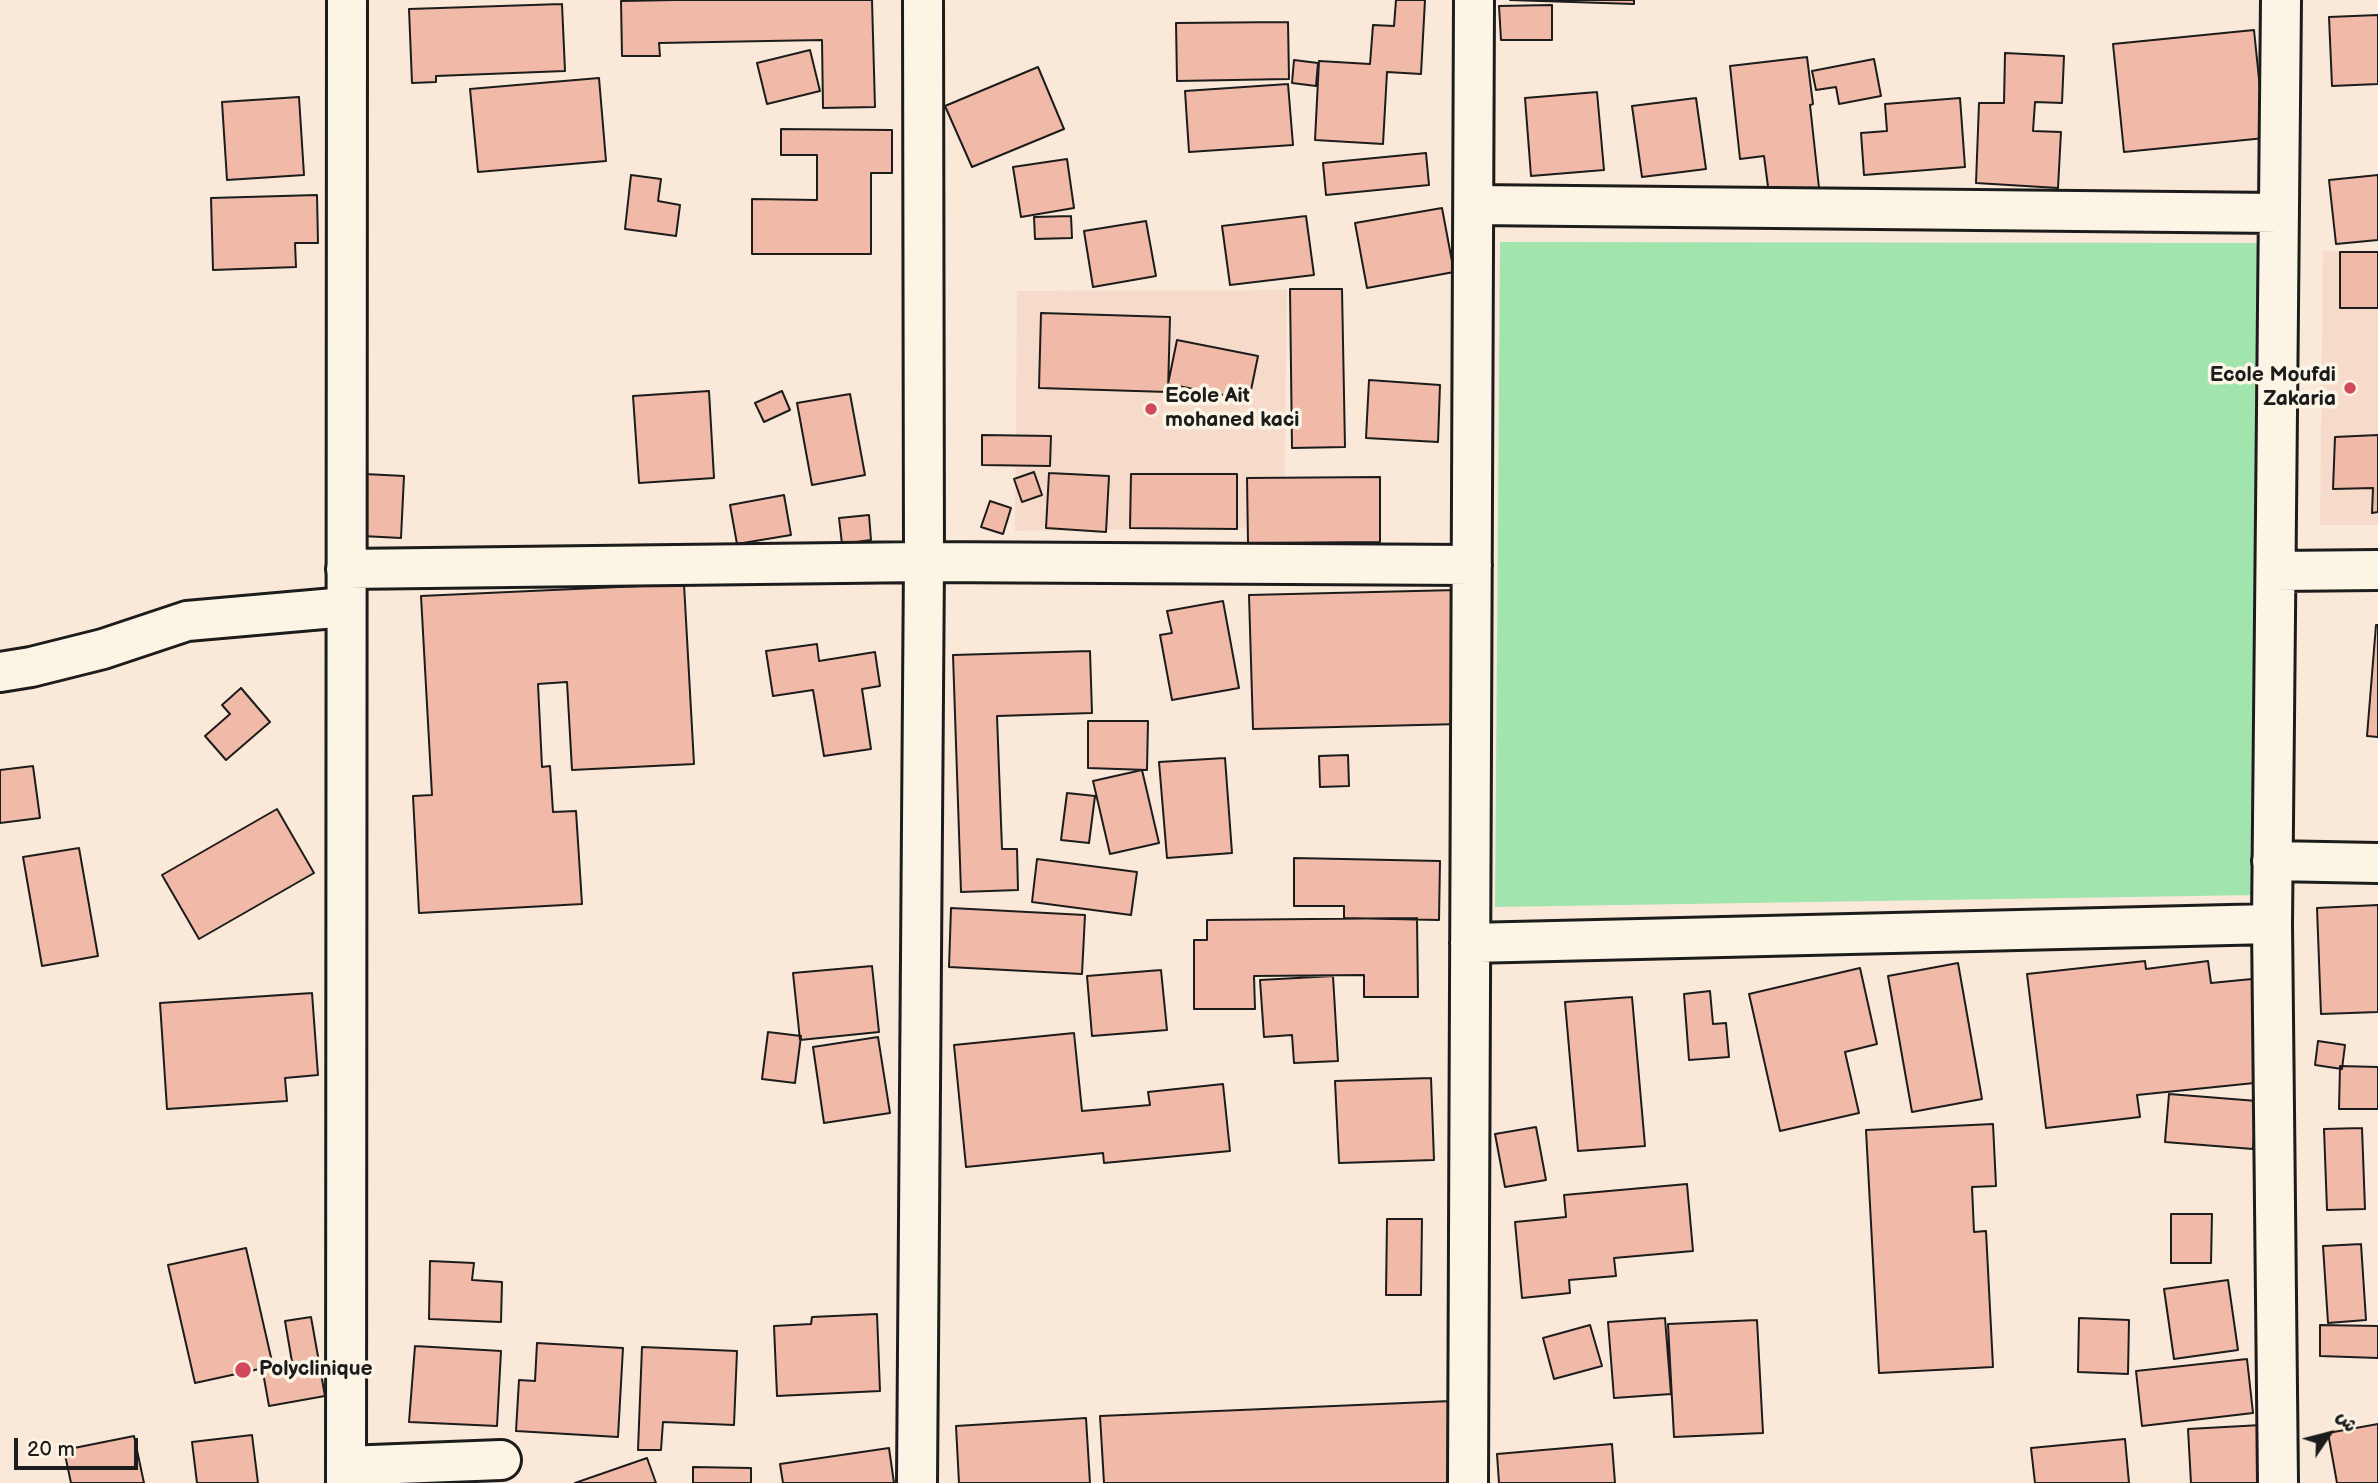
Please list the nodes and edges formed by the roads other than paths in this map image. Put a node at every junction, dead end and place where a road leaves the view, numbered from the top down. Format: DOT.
graph roads {
  1 [pos="347,0"];
  2 [pos="923,0"];
  3 [pos="1475,0"];
  4 [pos="2281,0"];
  5 [pos="1474,205"];
  6 [pos="2279,213"];
  7 [pos="925,562"];
  8 [pos="1472,565"];
  9 [pos="346,569"];
  10 [pos="2378,570"];
  11 [pos="2276,571"];
  12 [pos="346,607"];
  13 [pos="0,672"];
  14 [pos="2273,861"];
  15 [pos="2378,863"];
  16 [pos="2272,924"];
  17 [pos="1471,943"];
  18 [pos="501,1460"];
  19 [pos="346,1475"];
  20 [pos="917,1483"];
  21 [pos="1468,1483"];
  22 [pos="2278,1483"];
  1 -- 9 [label="street"];
  2 -- 7 [label="street"];
  3 -- 5 [label="street"];
  4 -- 6 [label="street"];
  5 -- 6 [label="street"];
  5 -- 8 [label="street"];
  6 -- 11 [label="street"];
  7 -- 8 [label="street"];
  7 -- 9 [label="street"];
  7 -- 20 [label="street"];
  8 -- 17 [label="street"];
  9 -- 12 [label="street"];
  10 -- 11 [label="street"];
  11 -- 14 [label="street"];
  12 -- 13 [label="street"];
  12 -- 19 [label="street"];
  14 -- 15 [label="street"];
  14 -- 16 [label="street"];
  16 -- 17 [label="street"];
  16 -- 22 [label="street"];
  17 -- 21 [label="street"];
  18 -- 19 [label="street"];
}
